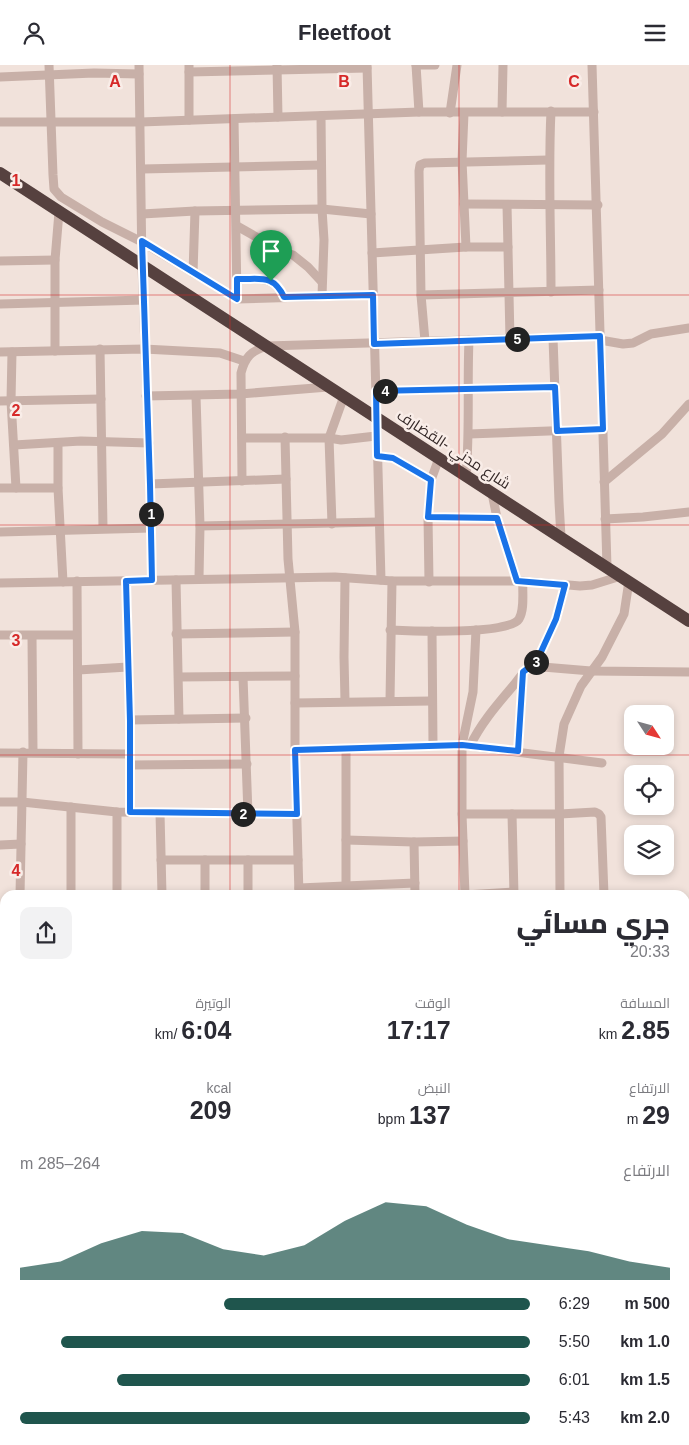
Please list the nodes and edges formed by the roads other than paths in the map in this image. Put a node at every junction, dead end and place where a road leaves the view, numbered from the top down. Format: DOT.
graph roads {
  1 [pos="416,65"];
  2 [pos="435,65"];
  3 [pos="457,65"];
  4 [pos="502,65"];
  5 [pos="592,65"];
  6 [pos="318,67"];
  7 [pos="367,67"];
  8 [pos="277,68"];
  9 [pos="93,69"];
  10 [pos="139,69"];
  11 [pos="189,69"];
  12 [pos="49,70"];
  13 [pos="0,77"];
  14 [pos="551,111"];
  15 [pos="419,112"];
  16 [pos="502,112"];
  17 [pos="594,112"];
  18 [pos="450,113"];
  19 [pos="464,113"];
  20 [pos="368,115"];
  21 [pos="321,116"];
  22 [pos="278,117"];
  23 [pos="234,119"];
  24 [pos="190,120"];
  25 [pos="50,121"];
  26 [pos="0,122"];
  27 [pos="141,122"];
  28 [pos="548,160"];
  29 [pos="462,161"];
  30 [pos="321,165"];
  31 [pos="236,167"];
  32 [pos="142,169"];
  33 [pos="0,173"];
  34 [pos="464,204"];
  35 [pos="551,204"];
  36 [pos="507,205"];
  37 [pos="598,205"];
  38 [pos="322,209"];
  39 [pos="194,211"];
  40 [pos="236,211"];
  41 [pos="59,212"];
  42 [pos="142,214"];
  43 [pos="371,214"];
  44 [pos="237,226"];
  45 [pos="142,241"];
  46 [pos="466,247"];
  47 [pos="508,247"];
  48 [pos="420,250"];
  49 [pos="372,253"];
  50 [pos="55,260"];
  51 [pos="0,261"];
  52 [pos="142,266"];
  53 [pos="193,273"];
  54 [pos="237,279"];
  55 [pos="322,282"];
  56 [pos="599,290"];
  57 [pos="551,292"];
  58 [pos="509,293"];
  59 [pos="373,295"];
  60 [pos="421,295"];
  61 [pos="322,296"];
  62 [pos="284,297"];
  63 [pos="237,299"];
  64 [pos="144,300"];
  65 [pos="54,302"];
  66 [pos="0,304"];
  67 [pos="689,329"];
  68 [pos="553,338"];
  69 [pos="600,338"];
  70 [pos="510,339"];
  71 [pos="469,340"];
  72 [pos="425,341"];
  73 [pos="374,344"];
  74 [pos="267,346"];
  75 [pos="100,349"];
  76 [pos="144,349"];
  77 [pos="55,351"];
  78 [pos="0,352"];
  79 [pos="12,352"];
  80 [pos="244,361"];
  81 [pos="328,387"];
  82 [pos="555,387"];
  83 [pos="467,388"];
  84 [pos="376,391"];
  85 [pos="240,394"];
  86 [pos="146,396"];
  87 [pos="196,396"];
  88 [pos="344,396"];
  89 [pos="101,399"];
  90 [pos="0,401"];
  91 [pos="12,401"];
  92 [pos="689,405"];
  93 [pos="378,419"];
  94 [pos="603,429"];
  95 [pos="557,431"];
  96 [pos="469,434"];
  97 [pos="376,436"];
  98 [pos="285,437"];
  99 [pos="242,438"];
  100 [pos="329,438"];
  101 [pos="101,441"];
  102 [pos="58,443"];
  103 [pos="149,443"];
  104 [pos="14,445"];
  105 [pos="377,456"];
  106 [pos="439,458"];
  107 [pos="466,476"];
  108 [pos="286,479"];
  109 [pos="431,480"];
  110 [pos="242,481"];
  111 [pos="604,482"];
  112 [pos="198,483"];
  113 [pos="150,484"];
  114 [pos="0,488"];
  115 [pos="16,488"];
  116 [pos="58,488"];
  117 [pos="492,493"];
  118 [pos="689,512"];
  119 [pos="428,517"];
  120 [pos="497,518"];
  121 [pos="605,519"];
  122 [pos="378,523"];
  123 [pos="332,524"];
  124 [pos="288,525"];
  125 [pos="200,527"];
  126 [pos="103,528"];
  127 [pos="151,528"];
  128 [pos="61,530"];
  129 [pos="0,532"];
  130 [pos="562,537"];
  131 [pos="607,567"];
  132 [pos="199,578"];
  133 [pos="345,578"];
  134 [pos="176,579"];
  135 [pos="290,579"];
  136 [pos="625,579"];
  137 [pos="152,580"];
  138 [pos="77,581"];
  139 [pos="126,581"];
  140 [pos="381,581"];
  141 [pos="392,581"];
  142 [pos="520,581"];
  143 [pos="64,582"];
  144 [pos="429,582"];
  145 [pos="0,583"];
  146 [pos="565,585"];
  147 [pos="689,621"];
  148 [pos="390,630"];
  149 [pos="476,630"];
  150 [pos="432,631"];
  151 [pos="295,632"];
  152 [pos="176,634"];
  153 [pos="0,635"];
  154 [pos="76,635"];
  155 [pos="32,636"];
  156 [pos="535,665"];
  157 [pos="128,667"];
  158 [pos="78,670"];
  159 [pos="591,671"];
  160 [pos="523,672"];
  161 [pos="689,672"];
  162 [pos="295,676"];
  163 [pos="179,677"];
  164 [pos="243,677"];
  165 [pos="390,700"];
  166 [pos="345,701"];
  167 [pos="431,701"];
  168 [pos="295,703"];
  169 [pos="246,718"];
  170 [pos="179,719"];
  171 [pos="130,721"];
  172 [pos="433,745"];
  173 [pos="466,745"];
  174 [pos="346,749"];
  175 [pos="295,750"];
  176 [pos="518,751"];
  177 [pos="28,752"];
  178 [pos="0,753"];
  179 [pos="130,754"];
  180 [pos="78,755"];
  181 [pos="559,756"];
  182 [pos="602,763"];
  183 [pos="247,764"];
  184 [pos="130,765"];
  185 [pos="0,802"];
  186 [pos="22,802"];
  187 [pos="71,807"];
  188 [pos="117,812"];
  189 [pos="130,812"];
  190 [pos="160,813"];
  191 [pos="248,814"];
  192 [pos="297,814"];
  193 [pos="462,814"];
  194 [pos="512,814"];
  195 [pos="560,814"];
  196 [pos="346,840"];
  197 [pos="463,841"];
  198 [pos="414,842"];
  199 [pos="21,844"];
  200 [pos="0,845"];
  201 [pos="298,859"];
  202 [pos="161,860"];
  203 [pos="205,860"];
  204 [pos="248,860"];
  205 [pos="415,883"];
  206 [pos="346,885"];
  207 [pos="20,890"];
  208 [pos="71,890"];
  209 [pos="117,890"];
  210 [pos="162,890"];
  211 [pos="205,890"];
  212 [pos="248,890"];
  213 [pos="299,890"];
  214 [pos="307,890"];
  215 [pos="415,890"];
  216 [pos="465,890"];
  217 [pos="514,890"];
  218 [pos="560,890"];
  219 [pos="604,890"];
  1 -- 2 [label="street"];
  1 -- 15 [label="street"];
  3 -- 18 [label="street"];
  4 -- 16 [label="street"];
  5 -- 17 [label="street"];
  6 -- 7 [label="street"];
  6 -- 8 [label="street"];
  7 -- 20 [label="street"];
  8 -- 11 [label="street"];
  8 -- 22 [label="street"];
  9 -- 10 [label="street"];
  9 -- 12 [label="street"];
  10 -- 27 [label="street"];
  11 -- 24 [label="street"];
  12 -- 13 [label="street"];
  12 -- 25 [label="street"];
  14 -- 16 [label="street"];
  14 -- 17 [label="street"];
  14 -- 28 [label="street"];
  15 -- 18 [label="street"];
  15 -- 20 [label="street"];
  16 -- 19 [label="street"];
  17 -- 37 [label="street"];
  18 -- 19 [label="street"];
  19 -- 29 [label="street"];
  20 -- 21 [label="street"];
  20 -- 43 [label="street"];
  21 -- 22 [label="street"];
  21 -- 30 [label="street"];
  22 -- 23 [label="street"];
  23 -- 24 [label="street"];
  23 -- 31 [label="street"];
  24 -- 27 [label="street"];
  25 -- 26 [label="street"];
  25 -- 27 [label="street"];
  25 -- 45 [label="street"];
  27 -- 32 [label="street"];
  28 -- 29 [label="street"];
  28 -- 35 [label="street"];
  29 -- 34 [label="street"];
  29 -- 48 [label="street"];
  30 -- 31 [label="street"];
  30 -- 38 [label="street"];
  31 -- 32 [label="street"];
  31 -- 40 [label="street"];
  32 -- 42 [label="street"];
  33 -- 41 [label="highway, شارع مدني -القضارف"];
  34 -- 36 [label="street"];
  34 -- 46 [label="street"];
  35 -- 36 [label="street"];
  35 -- 37 [label="street"];
  35 -- 57 [label="street"];
  36 -- 47 [label="street"];
  37 -- 56 [label="street"];
  38 -- 40 [label="street"];
  38 -- 43 [label="street"];
  38 -- 55 [label="street"];
  39 -- 40 [label="street"];
  39 -- 42 [label="street"];
  39 -- 53 [label="street"];
  40 -- 44 [label="street"];
  41 -- 50 [label="street"];
  41 -- 52 [label="highway, شارع مدني -القضارف"];
  42 -- 45 [label="street"];
  43 -- 49 [label="street"];
  44 -- 54 [label="street"];
  44 -- 55 [label="street"];
  45 -- 52 [label="street"];
  45 -- 53 [label="street"];
  46 -- 47 [label="street"];
  46 -- 48 [label="street"];
  47 -- 58 [label="street"];
  48 -- 49 [label="street"];
  48 -- 60 [label="street"];
  49 -- 59 [label="street"];
  50 -- 51 [label="street"];
  50 -- 65 [label="street"];
  52 -- 64 [label="street"];
  52 -- 74 [label="highway, شارع مدني -القضارف"];
  53 -- 63 [label="street"];
  54 -- 62 [label="street"];
  54 -- 63 [label="street"];
  55 -- 61 [label="street"];
  56 -- 57 [label="street"];
  56 -- 69 [label="street"];
  57 -- 58 [label="street"];
  58 -- 60 [label="street"];
  58 -- 70 [label="street"];
  59 -- 61 [label="street"];
  59 -- 73 [label="street"];
  60 -- 72 [label="street"];
  61 -- 62 [label="street"];
  62 -- 63 [label="street"];
  64 -- 65 [label="street"];
  64 -- 76 [label="street"];
  65 -- 66 [label="street"];
  65 -- 77 [label="street"];
  67 -- 69 [label="street"];
  68 -- 69 [label="street"];
  68 -- 70 [label="street"];
  68 -- 82 [label="street"];
  69 -- 94 [label="street"];
  70 -- 71 [label="street"];
  71 -- 72 [label="street"];
  71 -- 83 [label="street"];
  72 -- 73 [label="street"];
  73 -- 74 [label="street"];
  73 -- 84 [label="street"];
  74 -- 80 [label="street"];
  74 -- 81 [label="highway, شارع مدني -القضارف"];
  75 -- 76 [label="street"];
  75 -- 77 [label="street"];
  75 -- 89 [label="street"];
  76 -- 80 [label="street"];
  76 -- 86 [label="street"];
  77 -- 79 [label="street"];
  78 -- 79 [label="street"];
  79 -- 91 [label="street"];
  80 -- 85 [label="street"];
  81 -- 85 [label="street"];
  81 -- 88 [label="highway, شارع مدني -القضارف"];
  82 -- 83 [label="street"];
  82 -- 95 [label="street"];
  83 -- 84 [label="street"];
  83 -- 96 [label="street"];
  84 -- 93 [label="street"];
  85 -- 87 [label="street"];
  85 -- 99 [label="street"];
  86 -- 87 [label="street"];
  86 -- 103 [label="street"];
  87 -- 112 [label="street"];
  88 -- 93 [label="highway, شارع مدني -القضارف"];
  88 -- 100 [label="street"];
  89 -- 91 [label="street"];
  89 -- 101 [label="street"];
  90 -- 91 [label="street"];
  91 -- 104 [label="street"];
  92 -- 111 [label="street"];
  93 -- 97 [label="street"];
  93 -- 106 [label="highway, شارع مدني -القضارف"];
  94 -- 95 [label="street"];
  94 -- 111 [label="street"];
  95 -- 96 [label="street"];
  95 -- 130 [label="street"];
  96 -- 107 [label="street"];
  97 -- 100 [label="street"];
  97 -- 105 [label="street"];
  98 -- 99 [label="street"];
  98 -- 100 [label="street"];
  98 -- 108 [label="street"];
  99 -- 110 [label="street"];
  100 -- 123 [label="street"];
  101 -- 102 [label="street"];
  101 -- 103 [label="street"];
  101 -- 126 [label="street"];
  102 -- 104 [label="street"];
  102 -- 116 [label="street"];
  103 -- 113 [label="street"];
  104 -- 115 [label="street"];
  105 -- 109 [label="street"];
  105 -- 122 [label="street"];
  106 -- 107 [label="highway, شارع مدني -القضارف"];
  106 -- 109 [label="street"];
  107 -- 117 [label="highway, شارع مدني -القضارف"];
  108 -- 110 [label="street"];
  108 -- 124 [label="street"];
  109 -- 119 [label="street"];
  110 -- 112 [label="street"];
  111 -- 121 [label="street"];
  112 -- 113 [label="street"];
  112 -- 125 [label="street"];
  113 -- 127 [label="street"];
  114 -- 115 [label="street"];
  115 -- 116 [label="street"];
  116 -- 128 [label="street"];
  117 -- 120 [label="street"];
  117 -- 130 [label="highway, شارع مدني -القضارف"];
  118 -- 121 [label="street"];
  119 -- 120 [label="street"];
  119 -- 144 [label="street"];
  120 -- 142 [label="street"];
  121 -- 131 [label="street"];
  122 -- 123 [label="street"];
  122 -- 140 [label="street"];
  123 -- 124 [label="street"];
  124 -- 125 [label="street"];
  124 -- 135 [label="street"];
  125 -- 132 [label="street"];
  126 -- 127 [label="street"];
  126 -- 128 [label="street"];
  127 -- 137 [label="street"];
  128 -- 129 [label="street"];
  128 -- 143 [label="street"];
  130 -- 131 [label="highway, شارع مدني -القضارف"];
  131 -- 136 [label="highway, شارع مدني -القضارف"];
  132 -- 134 [label="street"];
  132 -- 135 [label="street"];
  133 -- 135 [label="street"];
  133 -- 140 [label="street"];
  133 -- 166 [label="street"];
  134 -- 137 [label="street"];
  134 -- 152 [label="street"];
  135 -- 151 [label="street"];
  136 -- 146 [label="street"];
  136 -- 147 [label="highway, شارع مدني -القضارف"];
  136 -- 159 [label="street"];
  137 -- 139 [label="street"];
  138 -- 139 [label="street"];
  138 -- 143 [label="street"];
  138 -- 154 [label="street"];
  139 -- 157 [label="street"];
  140 -- 141 [label="street"];
  141 -- 144 [label="street"];
  141 -- 148 [label="street"];
  142 -- 144 [label="street"];
  142 -- 146 [label="street"];
  142 -- 149 [label="street"];
  143 -- 145 [label="street"];
  146 -- 156 [label="street"];
  148 -- 150 [label="street"];
  148 -- 165 [label="street"];
  149 -- 150 [label="street"];
  149 -- 173 [label="street"];
  150 -- 167 [label="street"];
  151 -- 152 [label="street"];
  151 -- 162 [label="street"];
  152 -- 163 [label="street"];
  153 -- 155 [label="street"];
  154 -- 155 [label="street"];
  154 -- 158 [label="street"];
  155 -- 177 [label="street"];
  156 -- 159 [label="street"];
  156 -- 160 [label="street"];
  157 -- 158 [label="street"];
  157 -- 171 [label="street"];
  158 -- 180 [label="street"];
  159 -- 161 [label="street"];
  159 -- 181 [label="street"];
  160 -- 173 [label="street"];
  160 -- 176 [label="street"];
  162 -- 164 [label="street"];
  162 -- 168 [label="street"];
  163 -- 164 [label="street"];
  163 -- 170 [label="street"];
  164 -- 169 [label="street"];
  165 -- 166 [label="street"];
  165 -- 167 [label="street"];
  166 -- 168 [label="street"];
  167 -- 172 [label="street"];
  168 -- 175 [label="street"];
  169 -- 170 [label="street"];
  169 -- 183 [label="street"];
  170 -- 171 [label="street"];
  171 -- 179 [label="street"];
  172 -- 173 [label="street"];
  172 -- 174 [label="street"];
  173 -- 176 [label="street"];
  173 -- 193 [label="street"];
  174 -- 175 [label="street"];
  174 -- 196 [label="street"];
  175 -- 192 [label="street"];
  176 -- 181 [label="street"];
  177 -- 178 [label="street"];
  177 -- 180 [label="street"];
  177 -- 186 [label="street"];
  179 -- 180 [label="street"];
  179 -- 184 [label="street"];
  181 -- 182 [label="street"];
  181 -- 195 [label="street"];
  183 -- 184 [label="street"];
  183 -- 191 [label="street"];
  184 -- 189 [label="street"];
  185 -- 186 [label="street"];
  186 -- 187 [label="street"];
  186 -- 199 [label="street"];
  187 -- 188 [label="street"];
  187 -- 208 [label="street"];
  188 -- 189 [label="street"];
  188 -- 209 [label="street"];
  189 -- 190 [label="street"];
  190 -- 191 [label="street"];
  190 -- 202 [label="street"];
  191 -- 192 [label="street"];
  192 -- 201 [label="street"];
  193 -- 194 [label="street"];
  193 -- 197 [label="street"];
  194 -- 195 [label="street"];
  194 -- 217 [label="street"];
  195 -- 218 [label="street"];
  195 -- 219 [label="street"];
  196 -- 198 [label="street"];
  196 -- 206 [label="street"];
  197 -- 198 [label="street"];
  197 -- 216 [label="street"];
  198 -- 205 [label="street"];
  199 -- 200 [label="street"];
  199 -- 207 [label="street"];
  201 -- 204 [label="street"];
  201 -- 213 [label="street"];
  202 -- 203 [label="street"];
  202 -- 210 [label="street"];
  203 -- 204 [label="street"];
  203 -- 211 [label="street"];
  204 -- 212 [label="street"];
  205 -- 206 [label="street"];
  205 -- 215 [label="street"];
  206 -- 214 [label="street"];
}
